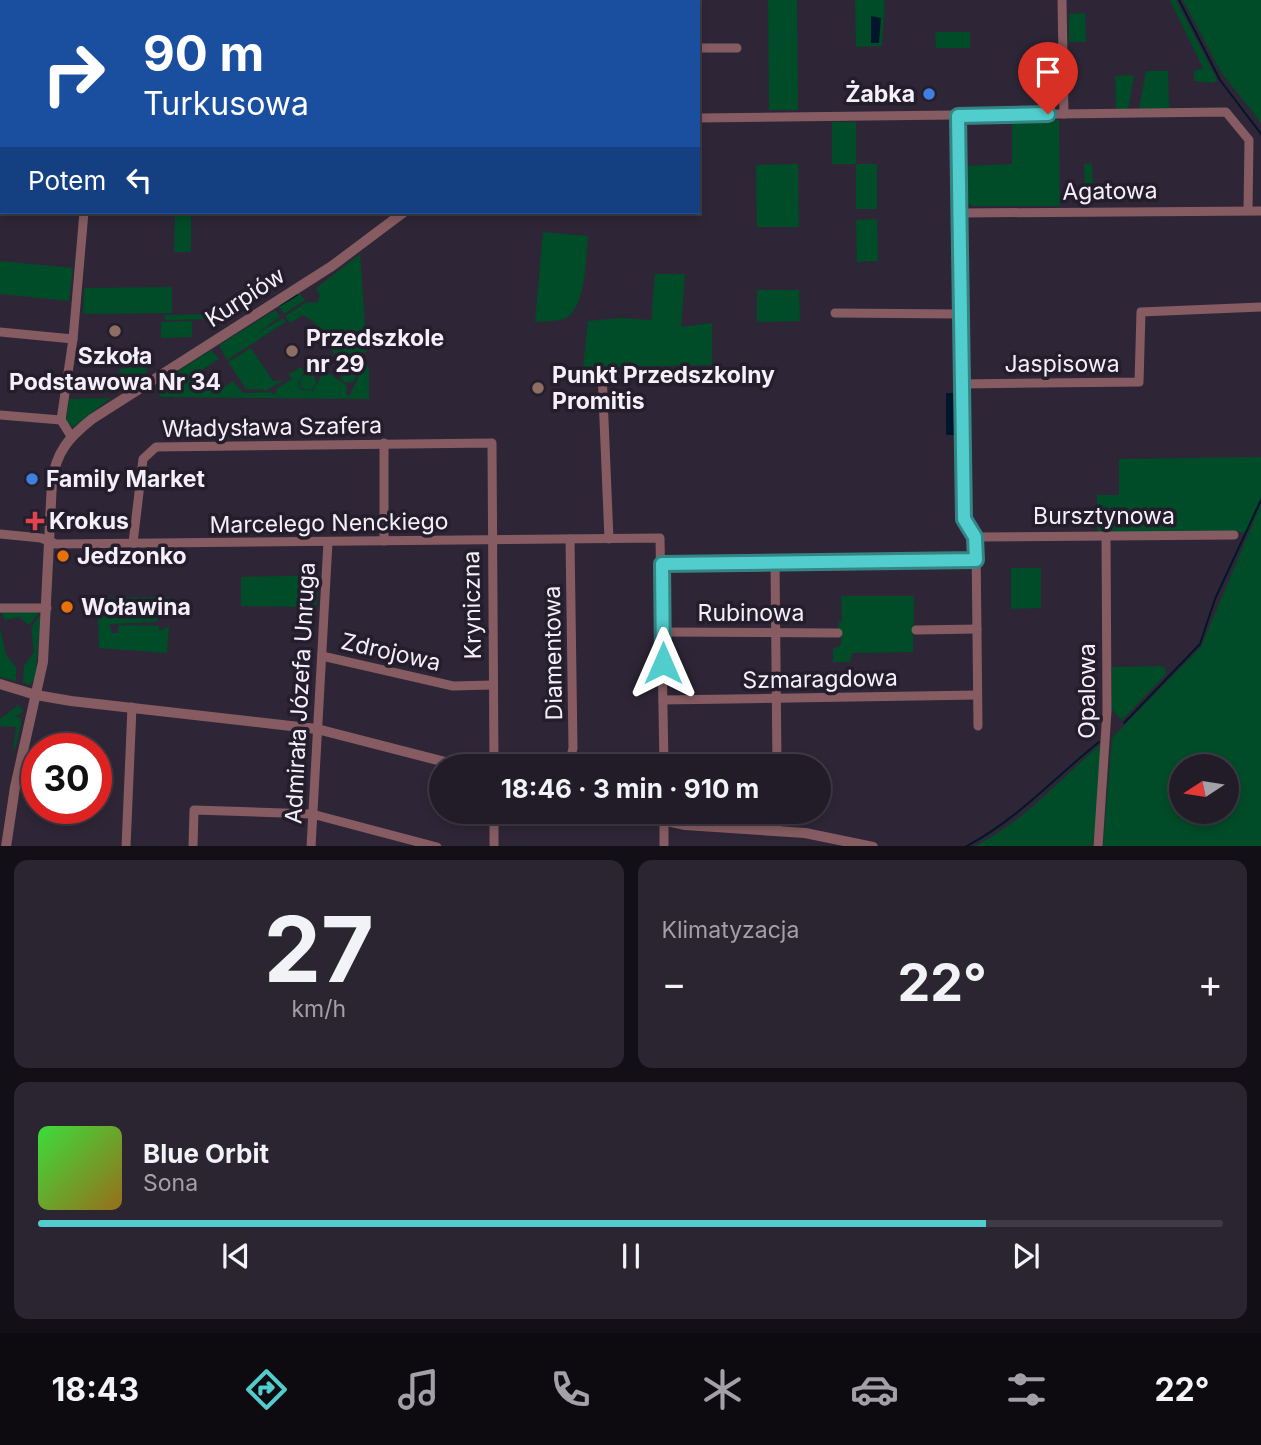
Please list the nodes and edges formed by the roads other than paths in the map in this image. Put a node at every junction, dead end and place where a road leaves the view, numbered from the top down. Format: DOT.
graph roads {
  1 [pos="1062,0"];
  2 [pos="700,48"];
  3 [pos="737,48"];
  4 [pos="1064,114"];
  5 [pos="958,116"];
  6 [pos="700,118"];
  7 [pos="1248,209"];
  8 [pos="1261,211"];
  9 [pos="960,213"];
  10 [pos="84,214"];
  11 [pos="401,214"];
  12 [pos="1261,307"];
  13 [pos="835,313"];
  14 [pos="961,314"];
  15 [pos="0,332"];
  16 [pos="73,339"];
  17 [pos="603,372"];
  18 [pos="960,384"];
  19 [pos="0,415"];
  20 [pos="61,420"];
  21 [pos="71,436"];
  22 [pos="384,443"];
  23 [pos="492,443"];
  24 [pos="0,534"];
  25 [pos="1234,535"];
  26 [pos="1105,536"];
  27 [pos="975,537"];
  28 [pos="608,538"];
  29 [pos="570,539"];
  30 [pos="50,541"];
  31 [pos="384,541"];
  32 [pos="491,541"];
  33 [pos="328,542"];
  34 [pos="133,543"];
  35 [pos="976,560"];
  36 [pos="775,563"];
  37 [pos="662,564"];
  38 [pos="0,608"];
  39 [pos="44,608"];
  40 [pos="977,629"];
  41 [pos="916,630"];
  42 [pos="776,631"];
  43 [pos="663,632"];
  44 [pos="838,633"];
  45 [pos="322,656"];
  46 [pos="0,684"];
  47 [pos="492,685"];
  48 [pos="36,695"];
  49 [pos="977,695"];
  50 [pos="777,699"];
  51 [pos="663,700"];
  52 [pos="132,707"];
  53 [pos="978,726"];
  54 [pos="317,729"];
  55 [pos="494,754"];
  56 [pos="572,754"];
  57 [pos="664,754"];
  58 [pos="777,754"];
  59 [pos="429,758"];
  60 [pos="312,814"];
  61 [pos="494,824"];
  62 [pos="664,824"];
  63 [pos="694,824"];
  64 [pos="777,824"];
  65 [pos="777,831"];
  66 [pos="6,846"];
  67 [pos="126,846"];
  68 [pos="193,846"];
  69 [pos="311,846"];
  70 [pos="437,846"];
  71 [pos="494,846"];
  72 [pos="664,846"];
  73 [pos="873,846"];
  74 [pos="1098,846"];
  1 -- 4 [label="street"];
  2 -- 3 [label="street"];
  4 -- 5 [label="street"];
  4 -- 7 [label="street"];
  5 -- 6 [label="street"];
  5 -- 9 [label="street"];
  7 -- 8 [label="street, Agatowa"];
  7 -- 9 [label="street, Agatowa"];
  9 -- 14 [label="street"];
  10 -- 16 [label="street"];
  11 -- 21 [label="street, Kurpiów"];
  12 -- 18 [label="street, Jaspisowa"];
  13 -- 14 [label="street"];
  14 -- 18 [label="street"];
  15 -- 16 [label="street"];
  16 -- 20 [label="street"];
  17 -- 28 [label="street"];
  18 -- 27 [label="street"];
  19 -- 20 [label="street"];
  20 -- 21 [label="street"];
  21 -- 30 [label="street"];
  22 -- 23 [label="street, Władysława Szafera"];
  22 -- 31 [label="street"];
  22 -- 34 [label="street, Władysława Szafera"];
  23 -- 32 [label="street, Kryniczna"];
  24 -- 30 [label="street, Marcelego Nenckiego"];
  25 -- 26 [label="street, Bursztynowa"];
  26 -- 27 [label="street, Bursztynowa"];
  26 -- 74 [label="street, Opalowa"];
  27 -- 35 [label="street"];
  28 -- 29 [label="street, Marcelego Nenckiego"];
  28 -- 37 [label="street, Marcelego Nenckiego"];
  29 -- 32 [label="street, Marcelego Nenckiego"];
  29 -- 56 [label="street, Diamentowa"];
  30 -- 34 [label="street, Marcelego Nenckiego"];
  30 -- 39 [label="street"];
  31 -- 32 [label="street, Marcelego Nenckiego"];
  31 -- 33 [label="street, Marcelego Nenckiego"];
  32 -- 47 [label="street, Kryniczna"];
  33 -- 34 [label="street, Marcelego Nenckiego"];
  33 -- 45 [label="street, Admirała Józefa Unruga"];
  35 -- 36 [label="street"];
  35 -- 40 [label="street"];
  36 -- 37 [label="street"];
  36 -- 42 [label="street"];
  37 -- 43 [label="street"];
  38 -- 39 [label="street"];
  39 -- 48 [label="street"];
  40 -- 41 [label="street"];
  40 -- 49 [label="street"];
  42 -- 43 [label="street, Rubinowa"];
  42 -- 44 [label="street, Rubinowa"];
  42 -- 50 [label="street"];
  43 -- 51 [label="street"];
  45 -- 47 [label="street, Zdrojowa"];
  45 -- 54 [label="street, Admirała Józefa Unruga"];
  46 -- 48 [label="street"];
  47 -- 55 [label="street, Kryniczna"];
  48 -- 52 [label="street"];
  48 -- 66 [label="street"];
  49 -- 50 [label="street, Szmaragdowa"];
  49 -- 53 [label="street"];
  50 -- 51 [label="street, Szmaragdowa"];
  50 -- 58 [label="street"];
  51 -- 57 [label="street"];
  52 -- 54 [label="street"];
  52 -- 67 [label="street"];
  54 -- 59 [label="street"];
  54 -- 60 [label="street, Admirała Józefa Unruga"];
  60 -- 68 [label="street"];
  60 -- 69 [label="street, Admirała Józefa Unruga"];
  60 -- 70 [label="street"];
  61 -- 71 [label="street"];
  62 -- 72 [label="street"];
  63 -- 65 [label="street"];
  64 -- 65 [label="street"];
  65 -- 73 [label="street"];
}
